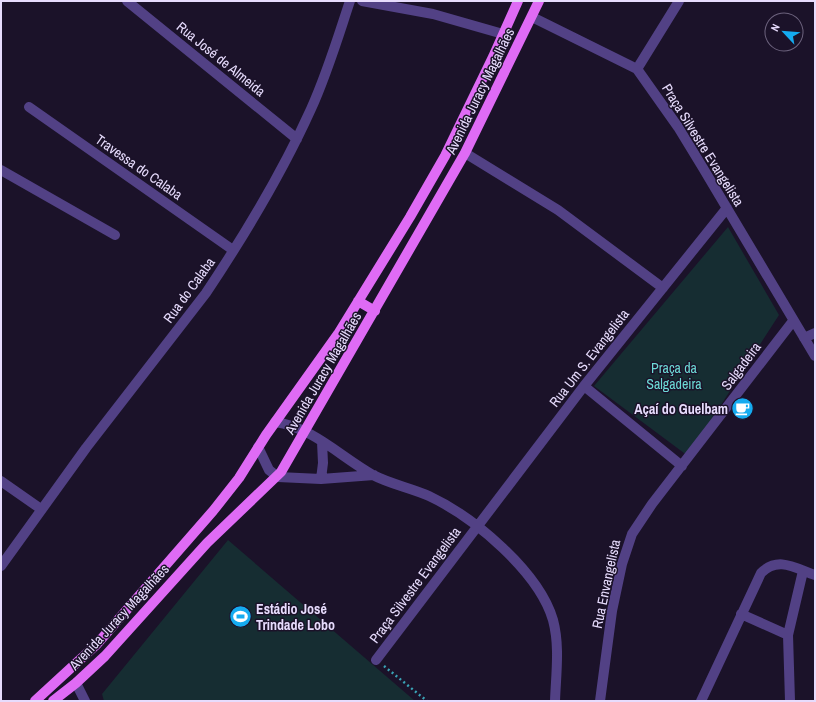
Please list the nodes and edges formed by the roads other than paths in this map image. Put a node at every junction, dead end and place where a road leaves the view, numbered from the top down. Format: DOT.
graph roads {
  1 [pos="127,1"];
  2 [pos="350,1"];
  3 [pos="362,1"];
  4 [pos="518,1"];
  5 [pos="539,1"];
  6 [pos="679,1"];
  7 [pos="532,17"];
  8 [pos="503,34"];
  9 [pos="493,57"];
  10 [pos="509,65"];
  11 [pos="637,69"];
  12 [pos="29,107"];
  13 [pos="296,139"];
  14 [pos="465,153"];
  15 [pos="1,170"];
  16 [pos="727,208"];
  17 [pos="115,235"];
  18 [pos="233,250"];
  19 [pos="385,259"];
  20 [pos="400,268"];
  21 [pos="663,288"];
  22 [pos="358,301"];
  23 [pos="375,311"];
  24 [pos="793,321"];
  25 [pos="815,333"];
  26 [pos="804,338"];
  27 [pos="815,356"];
  28 [pos="584,386"];
  29 [pos="275,422"];
  30 [pos="305,431"];
  31 [pos="322,442"];
  32 [pos="258,447"];
  33 [pos="682,466"];
  34 [pos="374,475"];
  35 [pos="278,477"];
  36 [pos="321,479"];
  37 [pos="1,481"];
  38 [pos="41,509"];
  39 [pos="476,527"];
  40 [pos="1,566"];
  41 [pos="803,570"];
  42 [pos="815,574"];
  43 [pos="741,614"];
  44 [pos="788,635"];
  45 [pos="376,660"];
  46 [pos="76,683"];
  47 [pos="35,701"];
  48 [pos="53,701"];
  49 [pos="85,701"];
  50 [pos="555,701"];
  51 [pos="600,701"];
  52 [pos="701,701"];
  53 [pos="790,701"];
  1 -- 13 [label="street, Rua José de Almeida"];
  2 -- 13 [label="street, Rua do Calaba"];
  3 -- 8 [label="street"];
  4 -- 8 [label="main road, Avenida Juracy Magalhães"];
  5 -- 7 [label="main road, Avenida Juracy Magalhães"];
  6 -- 11 [label="street"];
  7 -- 10 [label="main road, Avenida Juracy Magalhães"];
  7 -- 11 [label="street, Praça Silvestre Evangelista"];
  8 -- 9 [label="main road, Avenida Juracy Magalhães"];
  9 -- 10 [label="main road"];
  9 -- 19 [label="main road, Avenida Juracy Magalhães"];
  10 -- 14 [label="main road, Avenida Juracy Magalhães"];
  11 -- 16 [label="street, Praça Silvestre Evangelista"];
  12 -- 18 [label="street, Travessa do Calaba"];
  13 -- 18 [label="street, Rua do Calaba"];
  14 -- 20 [label="main road, Avenida Juracy Magalhães"];
  14 -- 21 [label="street"];
  15 -- 17 [label="street"];
  16 -- 21 [label="street, Rua Um S. Evangelista"];
  16 -- 24 [label="street, Praça Silvestre Evangelista"];
  18 -- 38 [label="street, Rua do Calaba"];
  19 -- 20 [label="main road"];
  19 -- 22 [label="main road, Avenida Juracy Magalhães"];
  20 -- 23 [label="main road, Avenida Juracy Magalhães"];
  21 -- 28 [label="street, Rua Um S. Evangelista"];
  22 -- 23 [label="main road"];
  22 -- 29 [label="main road, Avenida Juracy Magalhães"];
  23 -- 30 [label="main road, Avenida Juracy Magalhães"];
  24 -- 26 [label="street, Praça Silvestre Evangelista"];
  24 -- 33 [label="street, Salgadeira"];
  25 -- 26 [label="street"];
  26 -- 27 [label="street, Praça Silvestre Evangelista"];
  28 -- 33 [label="street"];
  28 -- 39 [label="street, Rua Um S. Evangelista"];
  29 -- 30 [label="street"];
  29 -- 32 [label="main road, Avenida Juracy Magalhães"];
  30 -- 31 [label="street"];
  30 -- 35 [label="main road, Avenida Juracy Magalhães"];
  31 -- 34 [label="street"];
  31 -- 36 [label="street"];
  32 -- 35 [label="street"];
  32 -- 47 [label="main road, Avenida Juracy Magalhães"];
  33 -- 51 [label="street, Rua Envangelista"];
  34 -- 36 [label="street"];
  34 -- 39 [label="street"];
  35 -- 36 [label="street"];
  35 -- 46 [label="main road, Avenida Juracy Magalhães"];
  37 -- 38 [label="street"];
  38 -- 40 [label="street, Rua do Calaba"];
  39 -- 45 [label="street, Praça Silvestre Evangelista"];
  39 -- 50 [label="street"];
  41 -- 42 [label="street"];
  41 -- 43 [label="street"];
  41 -- 44 [label="street"];
  43 -- 44 [label="street"];
  43 -- 52 [label="street"];
  44 -- 53 [label="street"];
  46 -- 48 [label="main road, Avenida Juracy Magalhães"];
  46 -- 49 [label="street"];
}
